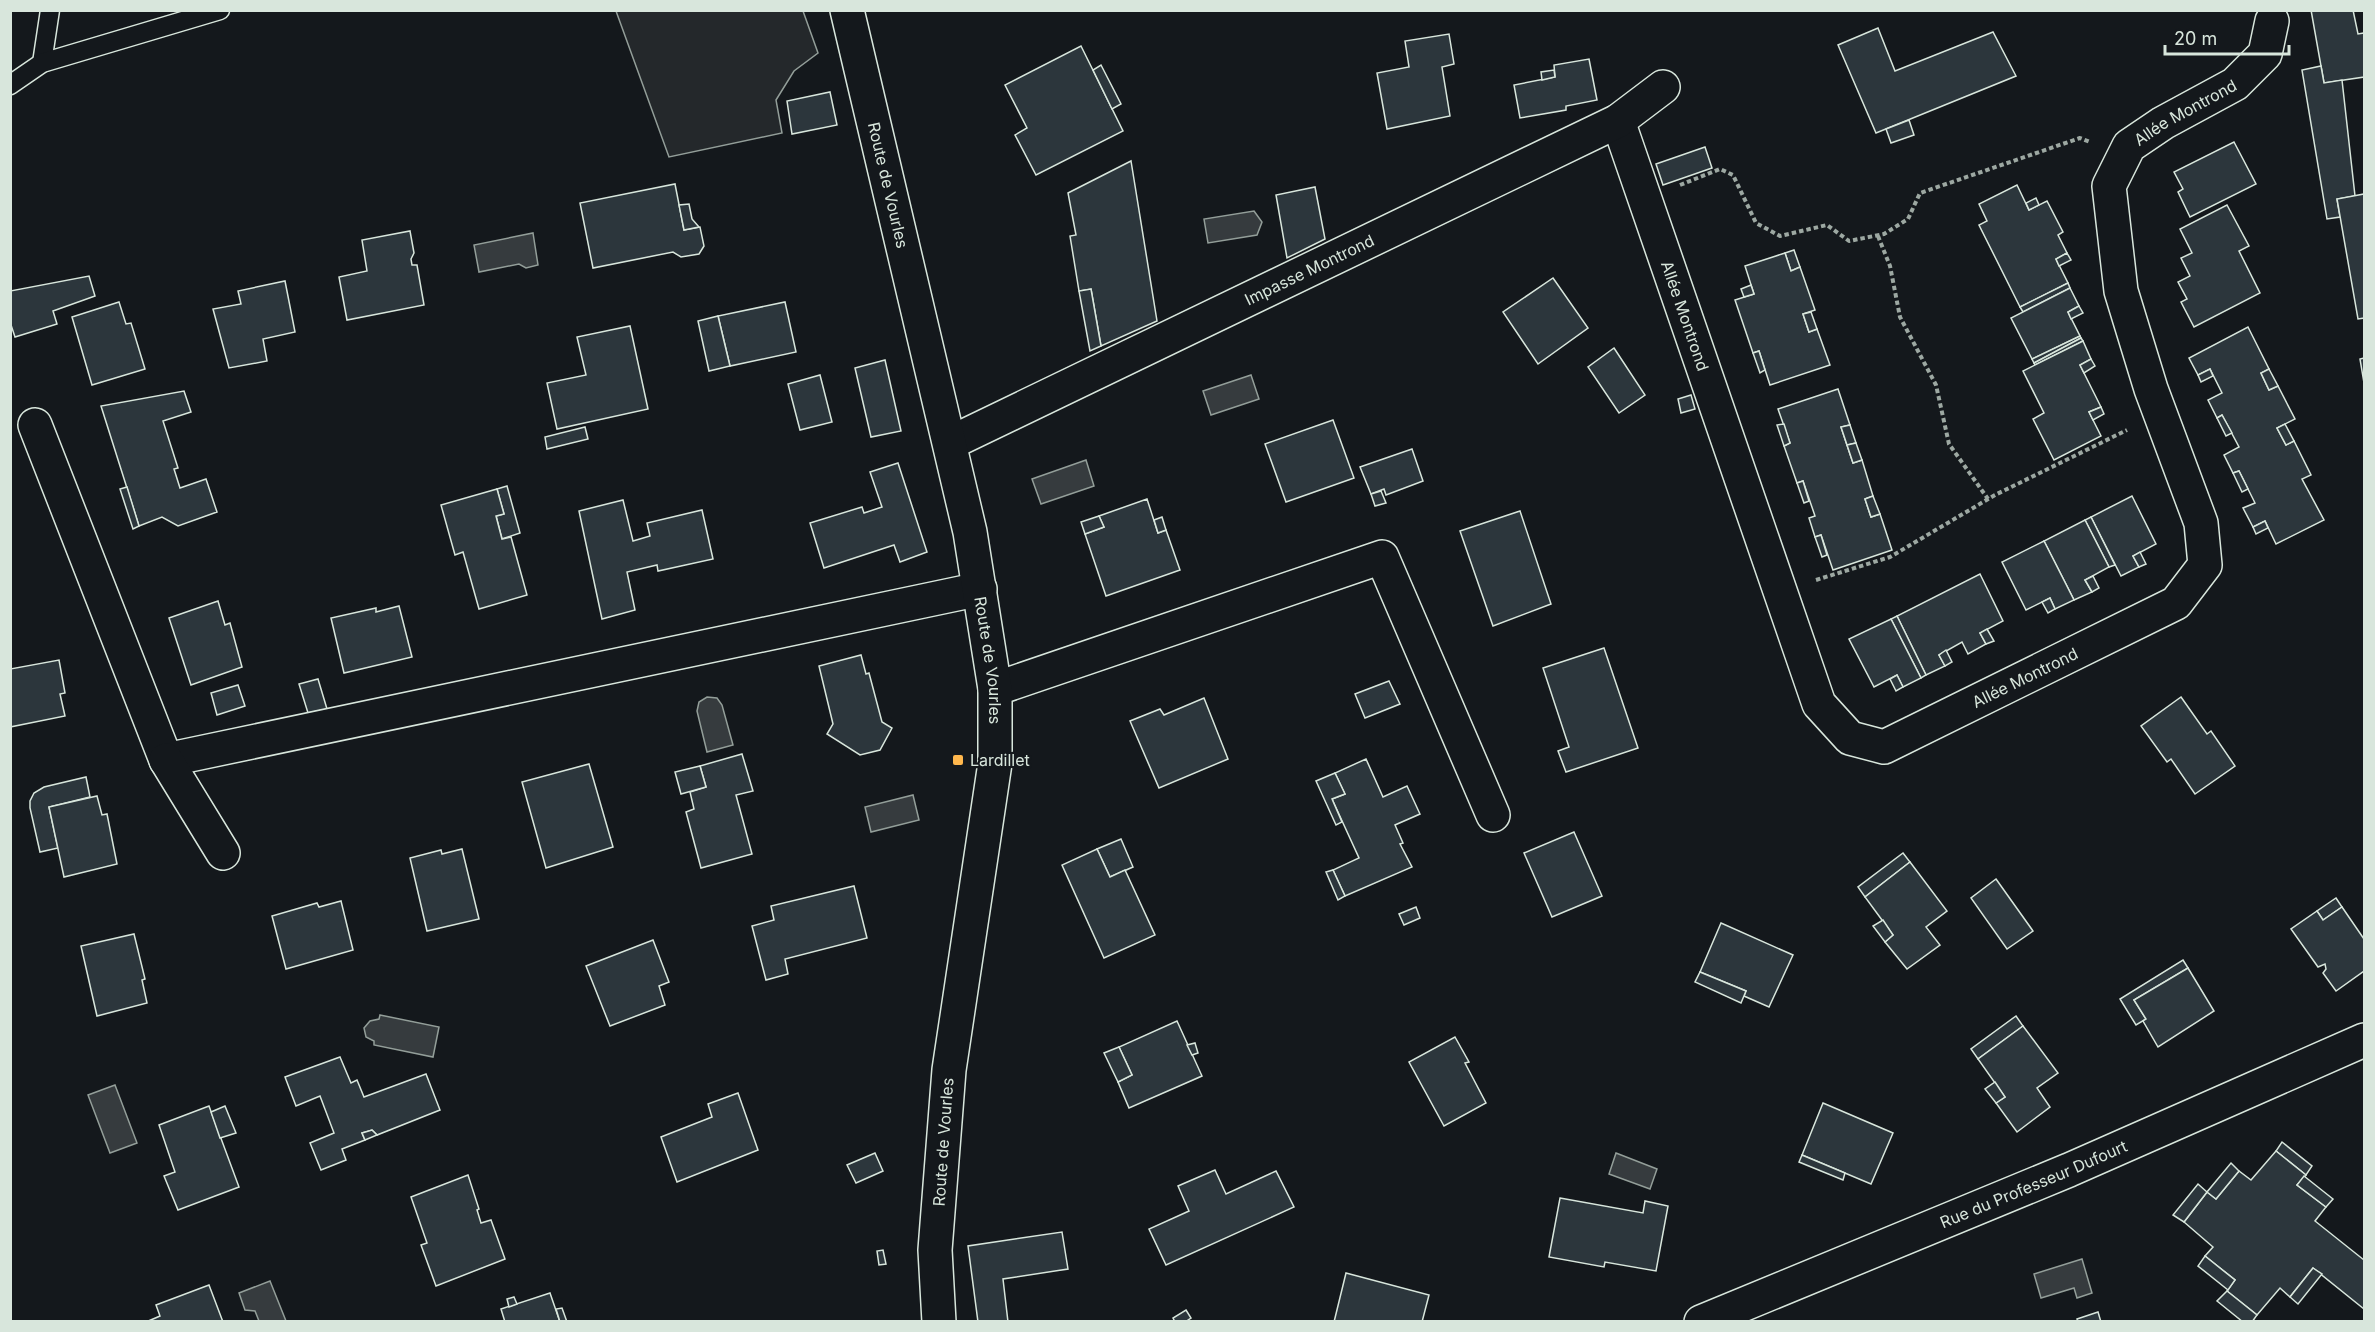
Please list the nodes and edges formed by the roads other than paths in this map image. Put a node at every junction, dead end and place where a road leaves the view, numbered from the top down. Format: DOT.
graph roads {
  1 [pos="50,10"];
  2 [pos="220,10"];
  3 [pos="847,10"];
  4 [pos="2272,21"];
  5 [pos="42,63"];
  6 [pos="10,85"];
  7 [pos="1663,87"];
  8 [pos="1618,121"];
  9 [pos="35,425"];
  10 [pos="950,443"];
  11 [pos="980,589"];
  12 [pos="995,689"];
  13 [pos="166,760"];
  14 [pos="1493,816"];
  15 [pos="223,853"];
  16 [pos="2364,1040"];
  17 [pos="939,1322"];
  18 [pos="1701,1322"];
  1 -- 5 [label="lane"];
  2 -- 5 [label="lane"];
  3 -- 10 [label="street, Route de Vourles"];
  4 -- 8 [label="street, Allée Montrond"];
  5 -- 6 [label="lane"];
  7 -- 8 [label="street, Impasse Montrond"];
  8 -- 10 [label="street, Impasse Montrond"];
  9 -- 13 [label="street"];
  10 -- 11 [label="street, Route de Vourles"];
  11 -- 12 [label="street, Route de Vourles"];
  11 -- 13 [label="street"];
  12 -- 14 [label="street"];
  12 -- 17 [label="street, Route de Vourles"];
  13 -- 15 [label="street"];
  16 -- 18 [label="street, Rue du Professeur Dufourt"];
}
